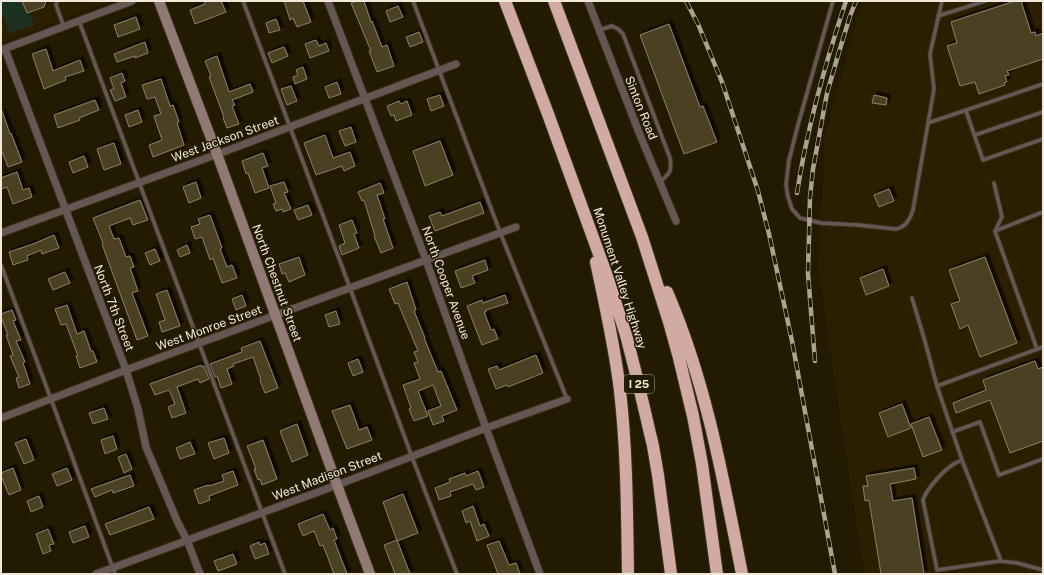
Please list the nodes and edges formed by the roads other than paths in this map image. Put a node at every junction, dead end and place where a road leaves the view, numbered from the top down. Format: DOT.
graph roads {
  1 [pos="57,1"];
  2 [pos="132,1"];
  3 [pos="160,1"];
  4 [pos="243,1"];
  5 [pos="328,1"];
  6 [pos="413,1"];
  7 [pos="505,1"];
  8 [pos="554,1"];
  9 [pos="588,1"];
  10 [pos="833,1"];
  11 [pos="942,1"];
  12 [pos="985,1"];
  13 [pos="124,2"];
  14 [pos="938,16"];
  15 [pos="79,21"];
  16 [pos="64,27"];
  17 [pos="599,30"];
  18 [pos="3,50"];
  19 [pos="456,64"];
  20 [pos="440,70"];
  21 [pos="1043,84"];
  22 [pos="365,99"];
  23 [pos="966,111"];
  24 [pos="1043,112"];
  25 [pos="928,123"];
  26 [pos="290,127"];
  27 [pos="975,136"];
  28 [pos="1043,139"];
  29 [pos="217,154"];
  30 [pos="140,182"];
  31 [pos="660,182"];
  32 [pos="994,183"];
  33 [pos="580,201"];
  34 [pos="65,210"];
  35 [pos="1043,212"];
  36 [pos="676,221"];
  37 [pos="516,227"];
  38 [pos="995,231"];
  39 [pos="500,232"];
  40 [pos="1,233"];
  41 [pos="642,237"];
  42 [pos="426,260"];
  43 [pos="1,265"];
  44 [pos="350,288"];
  45 [pos="912,298"];
  46 [pos="276,316"];
  47 [pos="200,343"];
  48 [pos="1043,347"];
  49 [pos="1037,349"];
  50 [pos="126,370"];
  51 [pos="937,386"];
  52 [pos="51,399"];
  53 [pos="567,399"];
  54 [pos="1,418"];
  55 [pos="486,428"];
  56 [pos="952,432"];
  57 [pos="412,456"];
  58 [pos="1043,459"];
  59 [pos="962,460"];
  60 [pos="337,485"];
  61 [pos="262,513"];
  62 [pos="188,540"];
  63 [pos="1001,561"];
  64 [pos="1043,570"];
  65 [pos="114,571"];
  66 [pos="96,574"];
  67 [pos="200,574"];
  68 [pos="286,574"];
  69 [pos="370,574"];
  70 [pos="456,574"];
  71 [pos="540,574"];
  72 [pos="628,574"];
  73 [pos="672,574"];
  74 [pos="718,574"];
  75 [pos="742,574"];
  1 -- 16 [label="lane"];
  2 -- 13 [label="street"];
  3 -- 29 [label="main road, North Chestnut Street"];
  4 -- 26 [label="lane"];
  5 -- 22 [label="street, North Cooper Avenue"];
  6 -- 20 [label="lane"];
  7 -- 33 [label="highway, Monument Valley Highway / I 25"];
  8 -- 41 [label="highway"];
  9 -- 17 [label="street, Sinton Road"];
  10 -- 25 [label="lane"];
  11 -- 14 [label="lane"];
  12 -- 14 [label="lane"];
  13 -- 15 [label="street"];
  14 -- 25 [label="lane"];
  15 -- 16 [label="street"];
  15 -- 30 [label="lane"];
  16 -- 18 [label="street"];
  17 -- 31 [label="street, Sinton Road"];
  17 -- 31 [label="lane"];
  18 -- 34 [label="street, North 7th Street"];
  19 -- 20 [label="street, West Jackson Street"];
  20 -- 22 [label="street, West Jackson Street"];
  20 -- 39 [label="lane"];
  21 -- 23 [label="lane"];
  22 -- 26 [label="street, West Jackson Street"];
  22 -- 42 [label="street, North Cooper Avenue"];
  23 -- 25 [label="lane"];
  23 -- 27 [label="lane"];
  24 -- 27 [label="lane"];
  26 -- 29 [label="street, West Jackson Street"];
  26 -- 44 [label="lane"];
  27 -- 28 [label="lane"];
  29 -- 30 [label="street, West Jackson Street"];
  29 -- 46 [label="main road, North Chestnut Street"];
  30 -- 34 [label="street, West Jackson Street"];
  30 -- 47 [label="lane"];
  31 -- 36 [label="street, Sinton Road"];
  32 -- 38 [label="lane"];
  33 -- 72 [label="highway"];
  33 -- 73 [label="highway, Monument Valley Highway / I 25"];
  34 -- 40 [label="street, West Jackson Street"];
  34 -- 50 [label="street, North 7th Street"];
  35 -- 38 [label="lane"];
  37 -- 39 [label="street, West Monroe Street"];
  38 -- 49 [label="lane"];
  39 -- 42 [label="street, West Monroe Street"];
  39 -- 53 [label="lane"];
  41 -- 74 [label="highway"];
  41 -- 75 [label="highway"];
  42 -- 44 [label="street, West Monroe Street"];
  42 -- 55 [label="street, North Cooper Avenue"];
  43 -- 52 [label="lane"];
  44 -- 46 [label="street, West Monroe Street"];
  44 -- 57 [label="lane"];
  45 -- 51 [label="lane"];
  46 -- 47 [label="street, West Monroe Street"];
  46 -- 60 [label="main road, North Chestnut Street"];
  47 -- 50 [label="street, West Monroe Street"];
  47 -- 61 [label="lane"];
  48 -- 49 [label="lane"];
  49 -- 51 [label="lane"];
  50 -- 52 [label="street, West Monroe Street"];
  50 -- 62 [label="street, North 7th Street"];
  51 -- 56 [label="lane"];
  52 -- 54 [label="street, West Monroe Street"];
  52 -- 65 [label="lane"];
  53 -- 55 [label="street, West Madison Street"];
  55 -- 57 [label="street, West Madison Street"];
  55 -- 71 [label="street, North Cooper Avenue"];
  56 -- 58 [label="lane"];
  56 -- 59 [label="lane"];
  57 -- 60 [label="street, West Madison Street"];
  57 -- 70 [label="lane"];
  59 -- 63 [label="lane"];
  59 -- 63 [label="lane"];
  60 -- 61 [label="street, West Madison Street"];
  60 -- 69 [label="main road, North Chestnut Street"];
  61 -- 62 [label="street, West Madison Street"];
  61 -- 68 [label="lane"];
  62 -- 65 [label="street, West Madison Street"];
  62 -- 67 [label="street, North 7th Street"];
  63 -- 64 [label="lane"];
  65 -- 66 [label="street, West Madison Street"];
}
